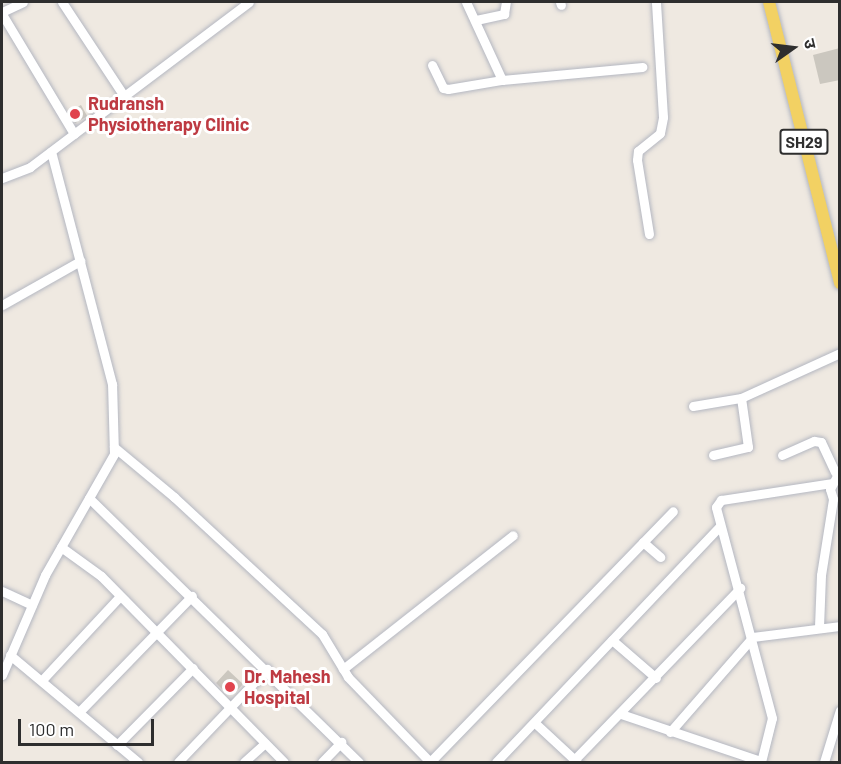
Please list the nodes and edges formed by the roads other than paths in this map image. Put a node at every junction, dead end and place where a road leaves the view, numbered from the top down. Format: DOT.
graph roads {
  1 [pos="23,2"];
  2 [pos="62,2"];
  3 [pos="249,2"];
  4 [pos="466,2"];
  5 [pos="506,2"];
  6 [pos="656,2"];
  7 [pos="769,2"];
  8 [pos="2,13"];
  9 [pos="476,20"];
  10 [pos="432,65"];
  11 [pos="642,67"];
  12 [pos="502,80"];
  13 [pos="124,96"];
  14 [pos="75,134"];
  15 [pos="51,152"];
  16 [pos="2,178"];
  17 [pos="649,234"];
  18 [pos="835,247"];
  19 [pos="80,261"];
  20 [pos="840,283"];
  21 [pos="2,305"];
  22 [pos="840,353"];
  23 [pos="741,398"];
  24 [pos="693,406"];
  25 [pos="114,447"];
  26 [pos="713,455"];
  27 [pos="782,455"];
  28 [pos="837,471"];
  29 [pos="832,483"];
  30 [pos="89,498"];
  31 [pos="673,511"];
  32 [pos="720,526"];
  33 [pos="513,535"];
  34 [pos="644,542"];
  35 [pos="61,547"];
  36 [pos="660,557"];
  37 [pos="740,588"];
  38 [pos="2,591"];
  39 [pos="120,596"];
  40 [pos="192,596"];
  41 [pos="32,604"];
  42 [pos="840,626"];
  43 [pos="819,627"];
  44 [pos="157,632"];
  45 [pos="753,637"];
  46 [pos="612,639"];
  47 [pos="6,658"];
  48 [pos="193,668"];
  49 [pos="267,669"];
  50 [pos="343,669"];
  51 [pos="2,675"];
  52 [pos="656,678"];
  53 [pos="43,679"];
  54 [pos="231,707"];
  55 [pos="840,710"];
  56 [pos="79,712"];
  57 [pos="621,714"];
  58 [pos="535,723"];
  59 [pos="670,732"];
  60 [pos="341,742"];
  61 [pos="265,743"];
  62 [pos="117,745"];
  63 [pos="576,761"];
  64 [pos="138,762"];
  65 [pos="178,762"];
  66 [pos="244,762"];
  67 [pos="284,762"];
  68 [pos="322,762"];
  69 [pos="359,762"];
  70 [pos="430,762"];
  71 [pos="496,762"];
  72 [pos="761,762"];
  73 [pos="824,762"];
  1 -- 8 [label="street"];
  2 -- 13 [label="street"];
  3 -- 13 [label="street"];
  4 -- 9 [label="street"];
  5 -- 9 [label="street"];
  6 -- 17 [label="street"];
  7 -- 18 [label="main road, SH29"];
  8 -- 14 [label="street"];
  9 -- 12 [label="street"];
  10 -- 12 [label="street"];
  11 -- 12 [label="street"];
  13 -- 14 [label="street"];
  14 -- 15 [label="street"];
  15 -- 16 [label="street"];
  15 -- 19 [label="street"];
  18 -- 20 [label="main road, SH29"];
  19 -- 21 [label="street"];
  19 -- 25 [label="street"];
  22 -- 23 [label="street"];
  23 -- 24 [label="street"];
  23 -- 26 [label="street"];
  25 -- 30 [label="street"];
  25 -- 50 [label="street"];
  27 -- 28 [label="street"];
  28 -- 29 [label="street"];
  29 -- 32 [label="street"];
  29 -- 43 [label="street"];
  30 -- 35 [label="street"];
  30 -- 40 [label="street"];
  31 -- 34 [label="street"];
  32 -- 37 [label="street"];
  32 -- 46 [label="street"];
  33 -- 50 [label="street"];
  34 -- 36 [label="street"];
  34 -- 70 [label="street"];
  35 -- 39 [label="street"];
  35 -- 41 [label="street"];
  37 -- 45 [label="street"];
  37 -- 52 [label="street"];
  38 -- 41 [label="street"];
  39 -- 44 [label="street"];
  39 -- 53 [label="street"];
  40 -- 44 [label="street"];
  40 -- 49 [label="street"];
  41 -- 47 [label="street"];
  42 -- 43 [label="street"];
  43 -- 45 [label="street"];
  44 -- 48 [label="street"];
  44 -- 56 [label="street"];
  45 -- 59 [label="street"];
  45 -- 72 [label="street"];
  46 -- 52 [label="street"];
  46 -- 58 [label="street"];
  47 -- 51 [label="street"];
  47 -- 53 [label="street"];
  48 -- 54 [label="street"];
  48 -- 62 [label="street"];
  49 -- 54 [label="street"];
  49 -- 60 [label="street"];
  50 -- 70 [label="street"];
  52 -- 57 [label="street"];
  53 -- 56 [label="street"];
  54 -- 61 [label="street"];
  54 -- 65 [label="street"];
  55 -- 73 [label="street"];
  56 -- 62 [label="street"];
  57 -- 59 [label="street"];
  57 -- 63 [label="street"];
  58 -- 63 [label="street"];
  58 -- 71 [label="street"];
  59 -- 72 [label="street"];
  60 -- 68 [label="street"];
  60 -- 69 [label="street"];
  61 -- 66 [label="street"];
  61 -- 67 [label="street"];
  62 -- 64 [label="street"];
}
